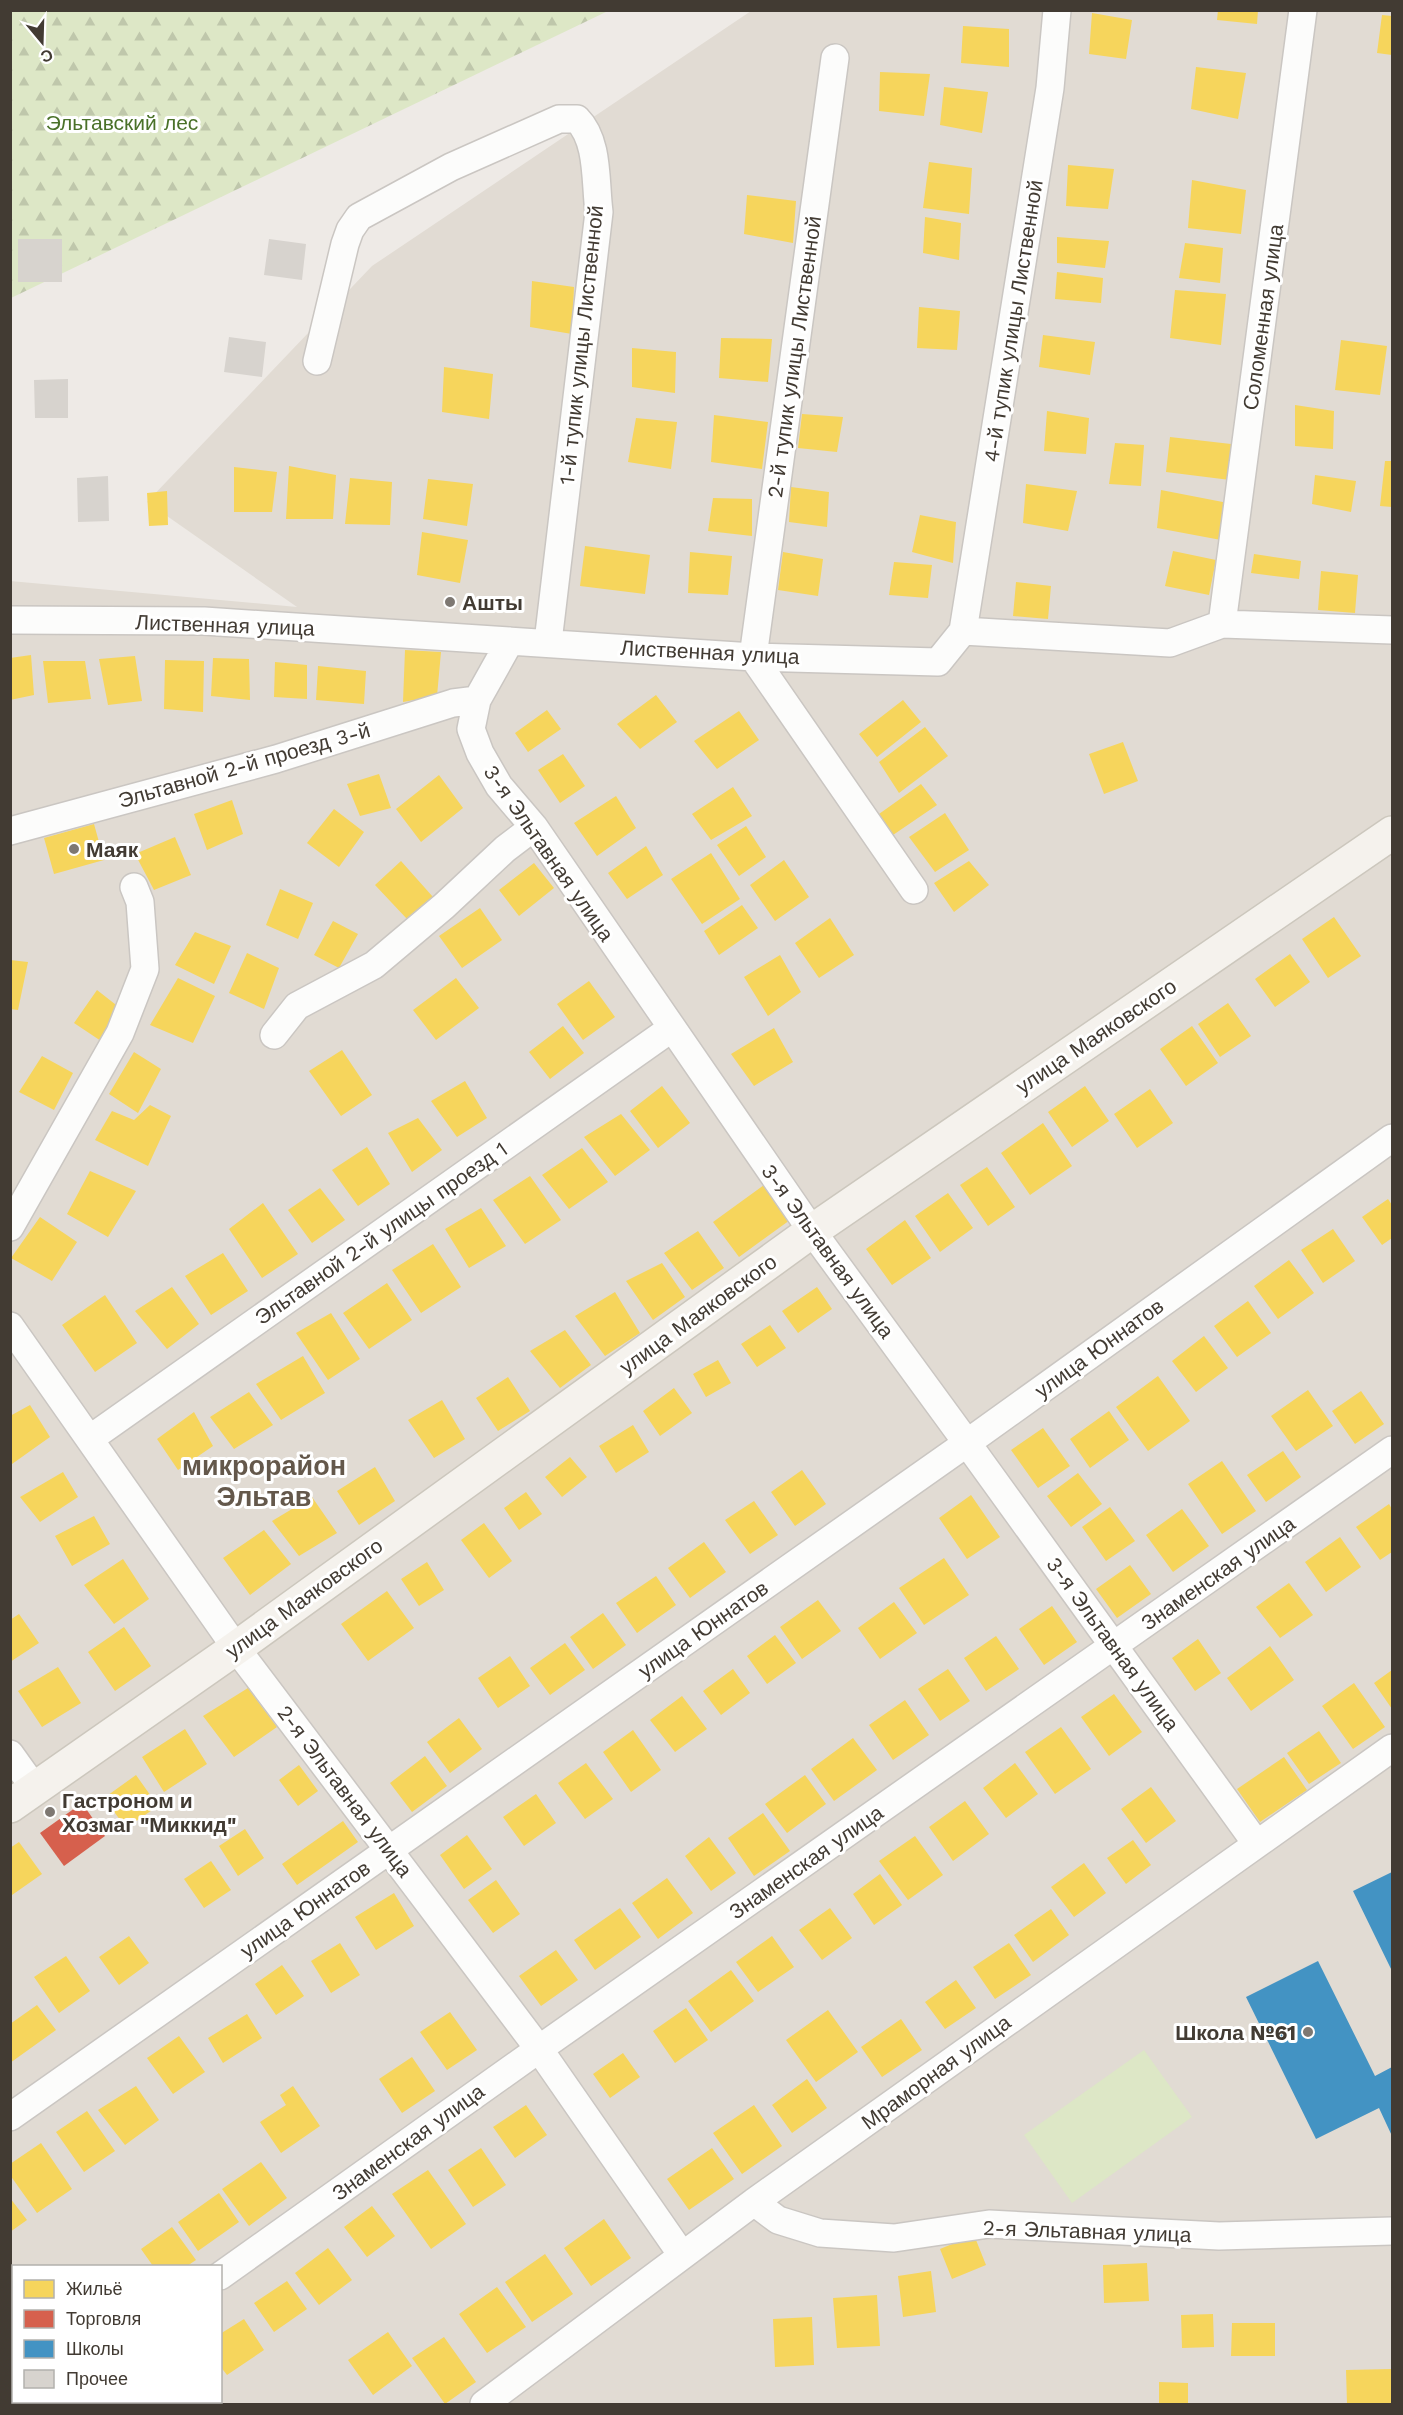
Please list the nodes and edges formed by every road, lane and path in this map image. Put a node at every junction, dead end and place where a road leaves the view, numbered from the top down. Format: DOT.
graph roads {
  1 [pos="1057,10"];
  2 [pos="1303,10"];
  3 [pos="835,58"];
  4 [pos="317,361"];
  5 [pos="10,620"];
  6 [pos="1222,624"];
  7 [pos="1392,630"];
  8 [pos="963,631"];
  9 [pos="510,641"];
  10 [pos="548,642"];
  11 [pos="753,657"];
  12 [pos="477,700"];
  13 [pos="534,827"];
  14 [pos="10,831"];
  15 [pos="1392,833"];
  16 [pos="134,886"];
  17 [pos="914,890"];
  18 [pos="672,1028"];
  19 [pos="274,1035"];
  20 [pos="1392,1138"];
  21 [pos="10,1227"];
  22 [pos="812,1231"];
  23 [pos="10,1326"];
  24 [pos="91,1438"];
  25 [pos="967,1443"];
  26 [pos="1392,1450"];
  27 [pos="1114,1647"];
  28 [pos="236,1648"];
  29 [pos="1392,1748"];
  30 [pos="10,1754"];
  31 [pos="23,1798"];
  32 [pos="1256,1843"];
  33 [pos="390,1849"];
  34 [pos="539,2049"];
  35 [pos="10,2117"];
  36 [pos="754,2202"];
  37 [pos="1392,2231"];
  38 [pos="682,2255"];
  39 [pos="222,2275"];
  40 [pos="484,2404"];
  1 -- 8 [label="street, 4-й тупик улицы Лиственной"];
  2 -- 6 [label="street, Соломенная улица"];
  3 -- 11 [label="street, 2-й тупик улицы Лиственной"];
  4 -- 10 [label="street, 1-й тупик улицы Лиственной"];
  5 -- 9 [label="street, Лиственная улица"];
  6 -- 7 [label="street"];
  6 -- 8 [label="street"];
  8 -- 11 [label="street, Лиственная улица"];
  9 -- 10 [label="street, Лиственная улица"];
  9 -- 12 [label="street, 3-я Эльтавная улица"];
  10 -- 11 [label="street, Лиственная улица"];
  11 -- 17 [label="street"];
  12 -- 13 [label="street, 3-я Эльтавная улица"];
  12 -- 14 [label="street, Эльтавной 2-й проезд 3-й"];
  13 -- 18 [label="street, 3-я Эльтавная улица"];
  13 -- 19 [label="street"];
  15 -- 22 [label="street, улица Маяковского"];
  16 -- 21 [label="street"];
  18 -- 22 [label="street, 3-я Эльтавная улица"];
  18 -- 24 [label="street, Эльтавной 2-й улицы проезд 1"];
  20 -- 25 [label="street, улица Юннатов"];
  22 -- 25 [label="street, 3-я Эльтавная улица"];
  22 -- 28 [label="street, улица Маяковского"];
  23 -- 24 [label="street, 2-я Эльтавная улица"];
  24 -- 28 [label="street, 2-я Эльтавная улица"];
  25 -- 27 [label="street, 3-я Эльтавная улица"];
  25 -- 33 [label="street, улица Юннатов"];
  26 -- 27 [label="street, Знаменская улица"];
  27 -- 32 [label="street, 3-я Эльтавная улица"];
  27 -- 34 [label="street, Знаменская улица"];
  28 -- 31 [label="street, улица Маяковского"];
  28 -- 33 [label="street, 2-я Эльтавная улица"];
  29 -- 32 [label="street, Мраморная улица"];
  30 -- 31 [label="street"];
  32 -- 36 [label="street, Мраморная улица"];
  33 -- 34 [label="street, 2-я Эльтавная улица"];
  33 -- 35 [label="street, улица Юннатов"];
  34 -- 38 [label="street, 2-я Эльтавная улица"];
  34 -- 39 [label="street, Знаменская улица"];
  36 -- 37 [label="street, 2-я Эльтавная улица"];
  36 -- 38 [label="street, Мраморная улица"];
  38 -- 40 [label="street, Мраморная улица"];
}
